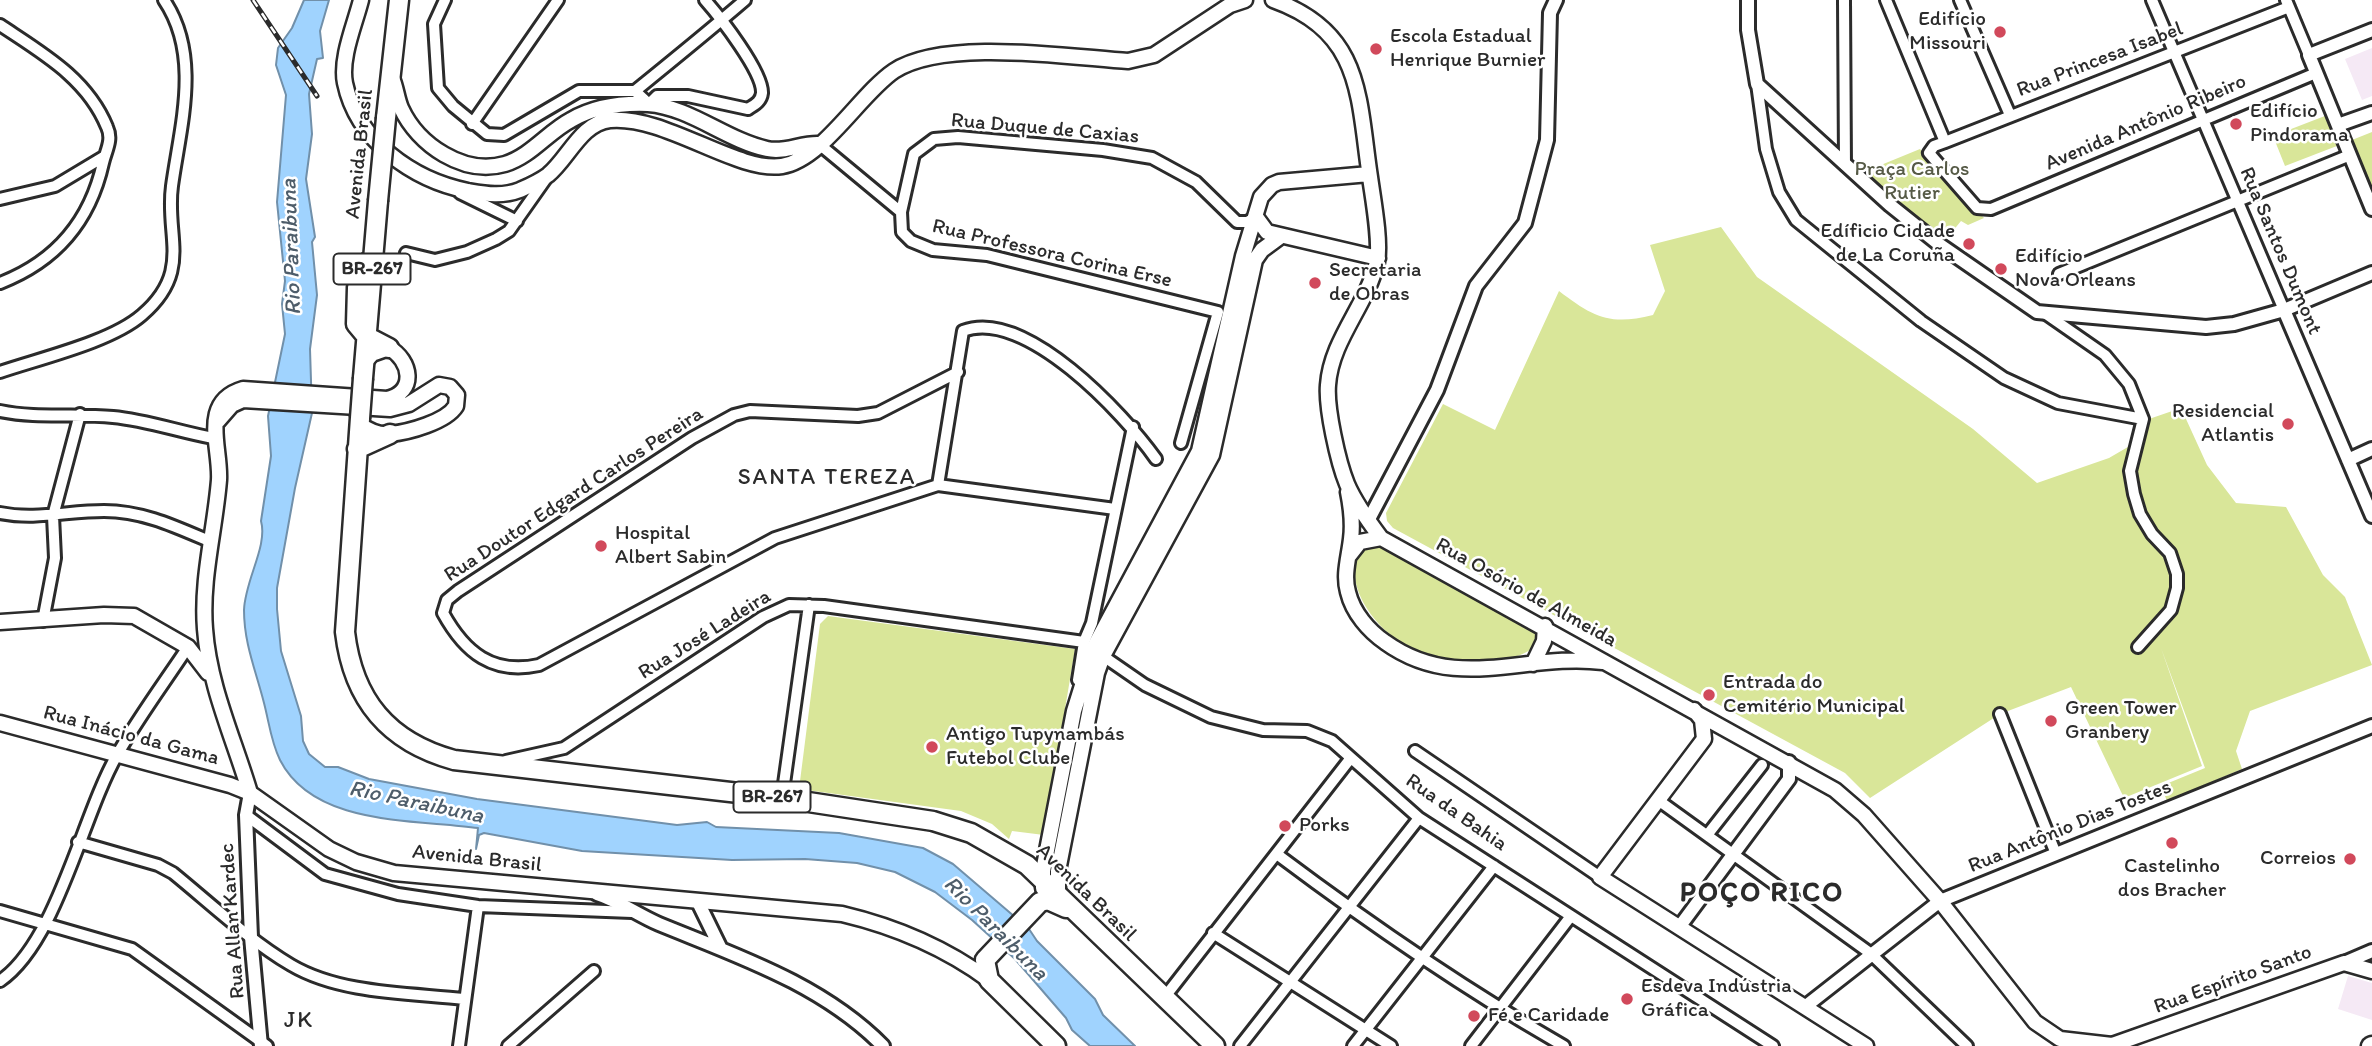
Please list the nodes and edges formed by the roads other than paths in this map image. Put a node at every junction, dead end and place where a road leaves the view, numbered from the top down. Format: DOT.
graph roads {
  1 [pos="164,0"];
  2 [pos="361,0"];
  3 [pos="399,0"];
  4 [pos="446,0"];
  5 [pos="558,0"];
  6 [pos="705,0"];
  7 [pos="745,0"];
  8 [pos="1245,0"];
  9 [pos="1273,0"];
  10 [pos="1556,0"];
  11 [pos="1748,0"];
  12 [pos="1844,0"];
  13 [pos="1886,0"];
  14 [pos="1960,0"];
  15 [pos="2152,0"];
  16 [pos="2288,3"];
  17 [pos="722,20"];
  18 [pos="1,23"];
  19 [pos="2372,30"];
  20 [pos="2174,51"];
  21 [pos="2309,55"];
  22 [pos="2316,73"];
  23 [pos="391,74"];
  24 [pos="1757,84"];
  25 [pos="635,91"];
  26 [pos="649,104"];
  27 [pos="2372,113"];
  28 [pos="2010,115"];
  29 [pos="2203,119"];
  30 [pos="472,124"];
  31 [pos="648,125"];
  32 [pos="2338,125"];
  33 [pos="721,131"];
  34 [pos="695,140"];
  35 [pos="1945,142"];
  36 [pos="819,144"];
  37 [pos="1929,153"];
  38 [pos="2350,155"];
  39 [pos="105,156"];
  40 [pos="1845,165"];
  41 [pos="1369,174"];
  42 [pos="548,175"];
  43 [pos="445,186"];
  44 [pos="0,199"];
  45 [pos="2237,199"];
  46 [pos="2372,209"];
  47 [pos="901,212"];
  48 [pos="1256,217"];
  49 [pos="517,221"];
  50 [pos="1281,236"];
  51 [pos="406,253"];
  52 [pos="1249,258"];
  53 [pos="1378,258"];
  54 [pos="2372,273"];
  55 [pos="2059,274"];
  56 [pos="0,283"];
  57 [pos="2284,310"];
  58 [pos="2046,314"];
  59 [pos="366,336"];
  60 [pos="389,348"];
  61 [pos="363,371"];
  62 [pos="0,372"];
  63 [pos="958,372"];
  64 [pos="333,400"];
  65 [pos="0,411"];
  66 [pos="80,414"];
  67 [pos="2143,419"];
  68 [pos="359,421"];
  69 [pos="1133,427"];
  70 [pos="390,434"];
  71 [pos="213,438"];
  72 [pos="1181,443"];
  73 [pos="357,449"];
  74 [pos="2372,449"];
  75 [pos="1156,459"];
  76 [pos="2348,460"];
  77 [pos="1347,483"];
  78 [pos="938,485"];
  79 [pos="1376,503"];
  80 [pos="1115,509"];
  81 [pos="0,513"];
  82 [pos="53,516"];
  83 [pos="2372,516"];
  84 [pos="1368,521"];
  85 [pos="209,541"];
  86 [pos="1385,541"];
  87 [pos="1351,553"];
  88 [pos="809,605"];
  89 [pos="205,619"];
  90 [pos="43,621"];
  91 [pos="0,622"];
  92 [pos="1545,626"];
  93 [pos="187,647"];
  94 [pos="2138,647"];
  95 [pos="1094,648"];
  96 [pos="1609,662"];
  97 [pos="1532,664"];
  98 [pos="212,678"];
  99 [pos="1692,708"];
  100 [pos="2000,714"];
  101 [pos="0,723"];
  102 [pos="2372,726"];
  103 [pos="1737,734"];
  104 [pos="1703,739"];
  105 [pos="1415,751"];
  106 [pos="117,756"];
  107 [pos="1350,759"];
  108 [pos="1789,762"];
  109 [pos="488,765"];
  110 [pos="1762,765"];
  111 [pos="245,774"];
  112 [pos="230,785"];
  113 [pos="250,793"];
  114 [pos="782,798"];
  115 [pos="1658,800"];
  116 [pos="1064,804"];
  117 [pos="246,815"];
  118 [pos="1419,818"];
  119 [pos="1708,834"];
  120 [pos="78,842"];
  121 [pos="1734,853"];
  122 [pos="2056,854"];
  123 [pos="1278,855"];
  124 [pos="1027,865"];
  125 [pos="1494,866"];
  126 [pos="1600,877"];
  127 [pos="1043,880"];
  128 [pos="590,892"];
  129 [pos="1058,894"];
  130 [pos="1940,901"];
  131 [pos="698,902"];
  132 [pos="724,905"];
  133 [pos="1036,905"];
  134 [pos="478,906"];
  135 [pos="1346,906"];
  136 [pos="0,911"];
  137 [pos="632,912"];
  138 [pos="1073,912"];
  139 [pos="1571,916"];
  140 [pos="45,924"];
  141 [pos="709,925"];
  142 [pos="1679,926"];
  143 [pos="1213,933"];
  144 [pos="251,937"];
  145 [pos="720,947"];
  146 [pos="2372,951"];
  147 [pos="1870,953"];
  148 [pos="1421,957"];
  149 [pos="987,958"];
  150 [pos="962,960"];
  151 [pos="2344,963"];
  152 [pos="594,971"];
  153 [pos="2372,971"];
  154 [pos="989,980"];
  155 [pos="0,981"];
  156 [pos="1289,981"];
  157 [pos="1164,998"];
  158 [pos="464,999"];
  159 [pos="1806,1006"];
  160 [pos="1500,1010"];
  161 [pos="1366,1030"];
  162 [pos="263,1045"];
  163 [pos="2110,1045"];
  164 [pos="459,1046"];
  165 [pos="508,1046"];
  166 [pos="883,1046"];
  167 [pos="1056,1046"];
  168 [pos="1215,1046"];
  169 [pos="1240,1046"];
  170 [pos="1353,1046"];
  171 [pos="1391,1046"];
  172 [pos="1471,1046"];
  173 [pos="1564,1046"];
  174 [pos="1773,1046"];
  175 [pos="1866,1046"];
  176 [pos="1967,1046"];
  1 -- 62 [label="street"];
  2 -- 43 [label="main road"];
  3 -- 23 [label="highway, BR-267"];
  4 -- 30 [label="street"];
  5 -- 30 [label="street"];
  6 -- 17 [label="street"];
  7 -- 17 [label="street"];
  8 -- 36 [label="main road"];
  9 -- 41 [label="main road, Rua Osório de Almeida"];
  10 -- 79 [label="street"];
  11 -- 24 [label="street"];
  12 -- 40 [label="street"];
  13 -- 35 [label="street"];
  14 -- 28 [label="street"];
  15 -- 20 [label="street, Rua Santos Dumont"];
  16 -- 20 [label="street, Rua Princesa Isabel"];
  16 -- 21 [label="street"];
  17 -- 25 [label="street"];
  17 -- 26 [label="street"];
  18 -- 39 [label="street"];
  19 -- 21 [label="street"];
  20 -- 28 [label="street, Rua Princesa Isabel"];
  20 -- 29 [label="street, Rua Santos Dumont"];
  21 -- 22 [label="street"];
  22 -- 29 [label="street, Avenida Antônio Ribeiro"];
  22 -- 32 [label="street"];
  23 -- 26 [label="main road"];
  23 -- 59 [label="highway, Avenida Brasil / BR-267, bridge"];
  24 -- 40 [label="street"];
  24 -- 67 [label="street"];
  25 -- 26 [label="street"];
  25 -- 30 [label="street"];
  26 -- 31 [label="main road"];
  26 -- 33 [label="main road"];
  27 -- 32 [label="street"];
  28 -- 35 [label="street, Rua Princesa Isabel"];
  29 -- 37 [label="street, Avenida Antônio Ribeiro"];
  29 -- 45 [label="street, Rua Santos Dumont"];
  31 -- 34 [label="main road"];
  31 -- 42 [label="main road"];
  32 -- 38 [label="street"];
  33 -- 34 [label="main road"];
  33 -- 36 [label="main road"];
  34 -- 36 [label="main road"];
  35 -- 37 [label="street, Rua Princesa Isabel"];
  36 -- 47 [label="street"];
  38 -- 45 [label="street"];
  38 -- 46 [label="street"];
  39 -- 44 [label="street"];
  39 -- 56 [label="street"];
  40 -- 58 [label="street"];
  41 -- 48 [label="main road"];
  41 -- 53 [label="main road, Rua Osório de Almeida"];
  42 -- 43 [label="main road"];
  42 -- 49 [label="street"];
  43 -- 49 [label="street"];
  45 -- 55 [label="street"];
  45 -- 57 [label="street, Rua Santos Dumont"];
  47 -- 48 [label="street, Rua Duque de Caxias"];
  47 -- 72 [label="street, Rua Professora Corina Erse"];
  48 -- 50 [label="main road"];
  48 -- 52 [label="main road"];
  49 -- 51 [label="street"];
  50 -- 52 [label="main road"];
  50 -- 53 [label="main road"];
  52 -- 95 [label="main road"];
  53 -- 77 [label="main road, Rua Osório de Almeida"];
  54 -- 57 [label="street"];
  57 -- 58 [label="street"];
  57 -- 76 [label="street, Rua Santos Dumont"];
  58 -- 67 [label="street"];
  59 -- 60 [label="highway"];
  59 -- 61 [label="highway, Avenida Brasil / BR-267"];
  60 -- 61 [label="main road"];
  60 -- 64 [label="main road"];
  61 -- 68 [label="highway, Avenida Brasil / BR-267, bridge"];
  63 -- 69 [label="street"];
  63 -- 78 [label="street"];
  63 -- 78 [label="street, Rua Doutor Edgard Carlos Pereira"];
  64 -- 70 [label="main road"];
  64 -- 71 [label="main road"];
  65 -- 66 [label="street"];
  66 -- 71 [label="street"];
  66 -- 82 [label="street"];
  67 -- 94 [label="street"];
  68 -- 70 [label="main road"];
  68 -- 73 [label="highway, Avenida Brasil / BR-267"];
  69 -- 75 [label="street"];
  69 -- 80 [label="street"];
  70 -- 73 [label="highway"];
  71 -- 85 [label="main road"];
  73 -- 109 [label="highway, Avenida Brasil / BR-267"];
  74 -- 76 [label="street"];
  76 -- 83 [label="street, Rua Santos Dumont"];
  77 -- 84 [label="main road, Rua Osório de Almeida"];
  77 -- 87 [label="main road"];
  78 -- 80 [label="street, Rua Doutor Edgard Carlos Pereira"];
  79 -- 84 [label="street"];
  79 -- 86 [label="street"];
  80 -- 95 [label="street"];
  81 -- 82 [label="street"];
  82 -- 85 [label="street"];
  82 -- 90 [label="street"];
  84 -- 86 [label="main road, Rua Osório de Almeida"];
  84 -- 87 [label="main road"];
  85 -- 89 [label="main road"];
  86 -- 87 [label="main road"];
  86 -- 92 [label="main road, Rua Osório de Almeida"];
  87 -- 97 [label="main road"];
  88 -- 95 [label="street, Rua José Ladeira"];
  88 -- 109 [label="street, Rua José Ladeira"];
  88 -- 114 [label="street"];
  89 -- 93 [label="main road"];
  89 -- 98 [label="main road"];
  90 -- 91 [label="main road"];
  90 -- 93 [label="main road"];
  92 -- 96 [label="main road, Rua Osório de Almeida"];
  92 -- 97 [label="main road"];
  93 -- 98 [label="main road"];
  93 -- 106 [label="street"];
  95 -- 107 [label="street, Rua da Bahia"];
  95 -- 116 [label="main road"];
  95 -- 116 [label="main road"];
  96 -- 97 [label="main road"];
  96 -- 99 [label="main road, Rua Osório de Almeida"];
  98 -- 111 [label="main road"];
  99 -- 103 [label="main road, Rua Osório de Almeida"];
  99 -- 104 [label="main road"];
  100 -- 122 [label="street"];
  101 -- 106 [label="main road, Rua Inácio da Gama"];
  102 -- 122 [label="street, Rua Antônio Dias Tostes"];
  103 -- 104 [label="main road"];
  103 -- 108 [label="main road, Rua Osório de Almeida"];
  104 -- 115 [label="main road"];
  105 -- 126 [label="street, Rua da Bahia"];
  106 -- 112 [label="main road, Rua Inácio da Gama"];
  106 -- 120 [label="street"];
  107 -- 118 [label="street, Rua da Bahia"];
  107 -- 123 [label="street"];
  108 -- 121 [label="street"];
  108 -- 130 [label="main road, Rua Osório de Almeida"];
  109 -- 114 [label="highway, Avenida Brasil / BR-267"];
  110 -- 119 [label="street"];
  111 -- 112 [label="main road"];
  111 -- 113 [label="main road"];
  112 -- 113 [label="main road, Rua Inácio da Gama"];
  113 -- 117 [label="street, Rua Allan Kardec"];
  113 -- 128 [label="main road, Avenida Brasil"];
  114 -- 124 [label="highway, Avenida Brasil / BR-267"];
  115 -- 119 [label="street"];
  115 -- 126 [label="main road"];
  116 -- 127 [label="main road"];
  116 -- 129 [label="main road"];
  117 -- 134 [label="street"];
  117 -- 144 [label="street, Rua Allan Kardec"];
  118 -- 125 [label="street, Rua da Bahia"];
  118 -- 135 [label="street"];
  119 -- 121 [label="street"];
  120 -- 140 [label="street"];
  120 -- 144 [label="street"];
  121 -- 142 [label="street"];
  121 -- 147 [label="street"];
  122 -- 130 [label="street, Rua Antônio Dias Tostes"];
  123 -- 135 [label="street"];
  123 -- 143 [label="street"];
  124 -- 127 [label="highway, Avenida Brasil / BR-267"];
  124 -- 133 [label="highway"];
  125 -- 139 [label="street, Rua da Bahia"];
  125 -- 148 [label="street"];
  126 -- 142 [label="main road, Rua da Bahia"];
  127 -- 129 [label="highway, Avenida Brasil / BR-267"];
  127 -- 133 [label="main road"];
  128 -- 131 [label="main road, Avenida Brasil"];
  128 -- 137 [label="street"];
  129 -- 138 [label="highway, Avenida Brasil / BR-267"];
  130 -- 147 [label="street, Rua Antônio Dias Tostes"];
  130 -- 163 [label="main road, Rua Osório de Almeida"];
  131 -- 132 [label="main road, Avenida Brasil"];
  131 -- 141 [label="street"];
  132 -- 141 [label="street"];
  132 -- 150 [label="main road, Avenida Brasil"];
  133 -- 138 [label="highway"];
  133 -- 149 [label="highway"];
  134 -- 137 [label="street"];
  134 -- 158 [label="street"];
  135 -- 148 [label="street"];
  135 -- 156 [label="street"];
  136 -- 140 [label="street"];
  137 -- 145 [label="street"];
  138 -- 157 [label="highway, Avenida Brasil / BR-267"];
  139 -- 160 [label="street"];
  139 -- 174 [label="street, Rua da Bahia"];
  140 -- 155 [label="street"];
  140 -- 162 [label="street"];
  141 -- 145 [label="street"];
  142 -- 159 [label="main road, Rua da Bahia"];
  143 -- 156 [label="street"];
  143 -- 157 [label="street"];
  144 -- 158 [label="street"];
  144 -- 162 [label="street, Rua Allan Kardec"];
  145 -- 166 [label="street"];
  146 -- 151 [label="street, Rua Espírito Santo"];
  147 -- 159 [label="street, Rua Antônio Dias Tostes"];
  147 -- 176 [label="street"];
  148 -- 160 [label="street"];
  148 -- 161 [label="street"];
  149 -- 150 [label="main road"];
  149 -- 154 [label="highway"];
  150 -- 154 [label="main road, Avenida Brasil"];
  151 -- 153 [label="main road"];
  151 -- 163 [label="main road, Rua Espírito Santo"];
  152 -- 165 [label="street"];
  154 -- 167 [label="highway, Avenida Brasil"];
  156 -- 161 [label="street"];
  156 -- 169 [label="street"];
  157 -- 168 [label="highway, Avenida Brasil / BR-267"];
  158 -- 164 [label="street"];
  159 -- 175 [label="main road, Rua da Bahia"];
  160 -- 172 [label="street"];
  160 -- 173 [label="street"];
  161 -- 170 [label="street"];
  161 -- 171 [label="street"];
}
